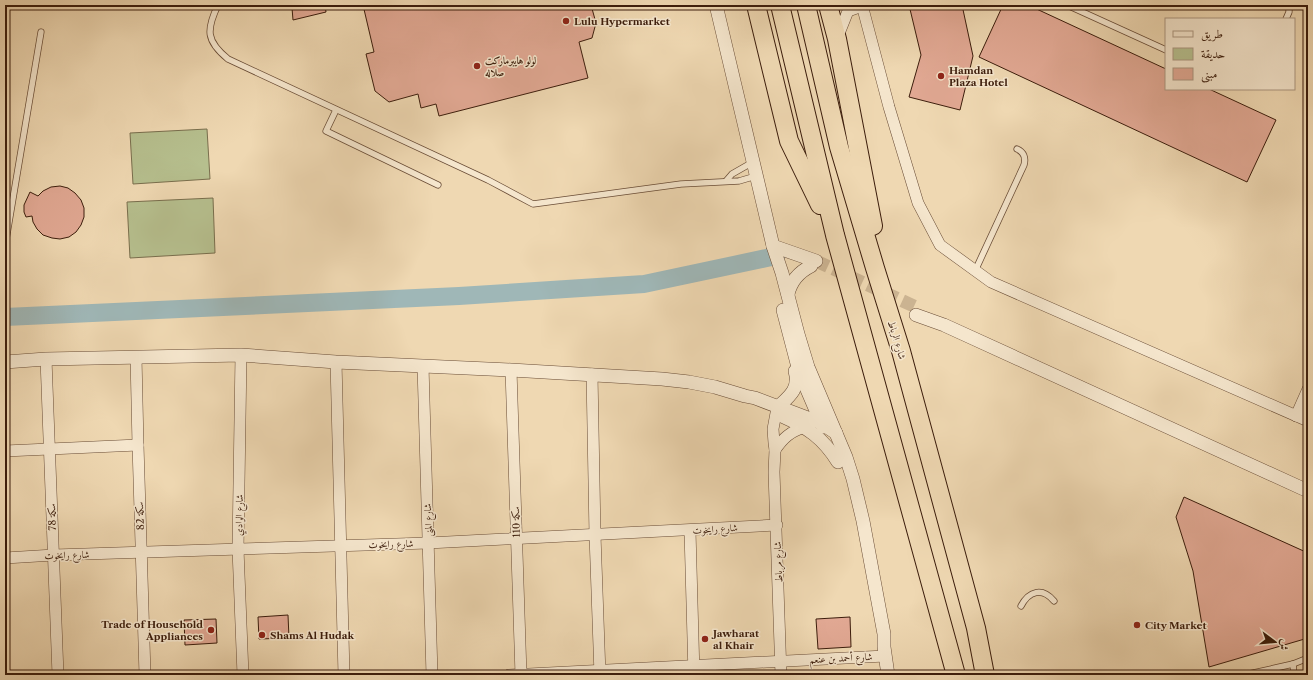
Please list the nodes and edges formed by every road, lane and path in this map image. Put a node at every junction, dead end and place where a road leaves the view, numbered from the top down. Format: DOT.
graph roads {
  1 [pos="218,5"];
  2 [pos="716,5"];
  3 [pos="756,5"];
  4 [pos="780,5"];
  5 [pos="806,5"];
  6 [pos="828,5"];
  7 [pos="862,5"];
  8 [pos="1067,5"];
  9 [pos="1289,5"];
  10 [pos="1286,18"];
  11 [pos="41,32"];
  12 [pos="837,39"];
  13 [pos="1165,50"];
  14 [pos="336,110"];
  15 [pos="1017,150"];
  16 [pos="753,162"];
  17 [pos="756,176"];
  18 [pos="726,181"];
  19 [pos="438,185"];
  20 [pos="834,234"];
  21 [pos="5,246"];
  22 [pos="774,251"];
  23 [pos="874,268"];
  24 [pos="975,271"];
  25 [pos="788,294"];
  26 [pos="917,312"];
  27 [pos="241,355"];
  28 [pos="136,357"];
  29 [pos="795,357"];
  30 [pos="46,359"];
  31 [pos="5,362"];
  32 [pos="336,362"];
  33 [pos="423,366"];
  34 [pos="512,370"];
  35 [pos="592,374"];
  36 [pos="1308,389"];
  37 [pos="778,410"];
  38 [pos="826,410"];
  39 [pos="1296,416"];
  40 [pos="1308,421"];
  41 [pos="821,423"];
  42 [pos="805,427"];
  43 [pos="836,433"];
  44 [pos="138,445"];
  45 [pos="50,448"];
  46 [pos="775,450"];
  47 [pos="5,451"];
  48 [pos="838,462"];
  49 [pos="1308,491"];
  50 [pos="777,525"];
  51 [pos="690,531"];
  52 [pos="595,534"];
  53 [pos="517,539"];
  54 [pos="428,543"];
  55 [pos="341,546"];
  56 [pos="238,549"];
  57 [pos="141,552"];
  58 [pos="54,555"];
  59 [pos="5,558"];
  60 [pos="1054,601"];
  61 [pos="1021,606"];
  62 [pos="976,628"];
  63 [pos="885,652"];
  64 [pos="1308,658"];
  65 [pos="781,662"];
  66 [pos="1293,664"];
  67 [pos="694,671"];
  68 [pos="600,673"];
  69 [pos="58,675"];
  70 [pos="145,675"];
  71 [pos="243,675"];
  72 [pos="344,675"];
  73 [pos="432,675"];
  74 [pos="509,675"];
  75 [pos="521,675"];
  76 [pos="781,675"];
  77 [pos="888,675"];
  78 [pos="956,675"];
  79 [pos="985,675"];
  80 [pos="991,675"];
  81 [pos="1244,675"];
  82 [pos="1294,675"];
  1 -- 14 [label="lane"];
  2 -- 16 [label="street"];
  3 -- 20 [label="highway"];
  4 -- 20 [label="highway"];
  5 -- 23 [label="highway, شارع الرباط"];
  6 -- 12 [label="highway"];
  7 -- 12 [label="street"];
  7 -- 24 [label="street"];
  8 -- 13 [label="lane"];
  9 -- 10 [label="lane"];
  11 -- 21 [label="lane"];
  12 -- 23 [label="highway"];
  14 -- 18 [label="lane"];
  14 -- 19 [label="lane"];
  15 -- 24 [label="lane"];
  16 -- 17 [label="street"];
  16 -- 18 [label="lane"];
  17 -- 18 [label="lane"];
  17 -- 22 [label="street"];
  20 -- 78 [label="highway"];
  22 -- 25 [label="street"];
  22 -- 25 [label="street"];
  22 -- 29 [label="street"];
  23 -- 62 [label="highway, شارع الرباط"];
  24 -- 39 [label="street"];
  25 -- 38 [label="street"];
  26 -- 49 [label="street"];
  27 -- 28 [label="street"];
  27 -- 32 [label="street"];
  27 -- 56 [label="street, شارع الوادي"];
  28 -- 30 [label="street"];
  28 -- 44 [label="street, سكة 82"];
  29 -- 37 [label="street"];
  29 -- 41 [label="street"];
  30 -- 31 [label="street"];
  30 -- 45 [label="street, سكة 78"];
  32 -- 33 [label="street"];
  32 -- 55 [label="street"];
  33 -- 34 [label="street"];
  33 -- 54 [label="street, شارع المنى"];
  34 -- 35 [label="street"];
  34 -- 53 [label="street, سكة 110"];
  35 -- 37 [label="street"];
  35 -- 52 [label="street"];
  36 -- 39 [label="street"];
  37 -- 41 [label="street"];
  37 -- 42 [label="street"];
  37 -- 46 [label="street, شارع مرباط"];
  38 -- 41 [label="street"];
  38 -- 43 [label="street"];
  39 -- 40 [label="street"];
  41 -- 42 [label="street"];
  41 -- 43 [label="street"];
  41 -- 48 [label="street"];
  42 -- 46 [label="street"];
  42 -- 48 [label="street"];
  43 -- 63 [label="street"];
  44 -- 45 [label="street"];
  44 -- 57 [label="street, سكة 82"];
  45 -- 47 [label="street"];
  45 -- 58 [label="street, سكة 78"];
  46 -- 50 [label="street, شارع مرباط"];
  48 -- 63 [label="street"];
  50 -- 51 [label="street, شارع رايخوت"];
  50 -- 65 [label="street, شارع مرباط"];
  51 -- 52 [label="street, شارع رايخوت"];
  51 -- 67 [label="street"];
  52 -- 53 [label="street, شارع رايخوت"];
  52 -- 68 [label="street"];
  53 -- 54 [label="street, شارع رايخوت"];
  53 -- 75 [label="street, سكة 110"];
  54 -- 55 [label="street, شارع رايخوت"];
  54 -- 73 [label="street, شارع المنى"];
  55 -- 56 [label="street, شارع رايخوت"];
  55 -- 72 [label="street"];
  56 -- 57 [label="street, شارع رايخوت"];
  56 -- 71 [label="street, شارع الوادي"];
  57 -- 58 [label="street, شارع رايخوت"];
  57 -- 70 [label="street, سكة 82"];
  58 -- 59 [label="street, شارع رايخوت"];
  58 -- 69 [label="street, سكة 78"];
  60 -- 61 [label="lane"];
  62 -- 79 [label="highway, شارع الرباط"];
  62 -- 80 [label="street"];
  63 -- 65 [label="street, شارع أحمد بن عنعم"];
  63 -- 77 [label="street"];
  64 -- 66 [label="lane"];
  65 -- 67 [label="street, شارع أحمد بن عنعم"];
  65 -- 76 [label="street, شارع مرباط"];
  66 -- 81 [label="lane"];
  66 -- 82 [label="lane"];
  67 -- 68 [label="street, شارع أحمد بن عنعم"];
  68 -- 75 [label="street, شارع أحمد بن عنعم"];
  74 -- 75 [label="street, شارع أحمد بن عنعم"];
}
